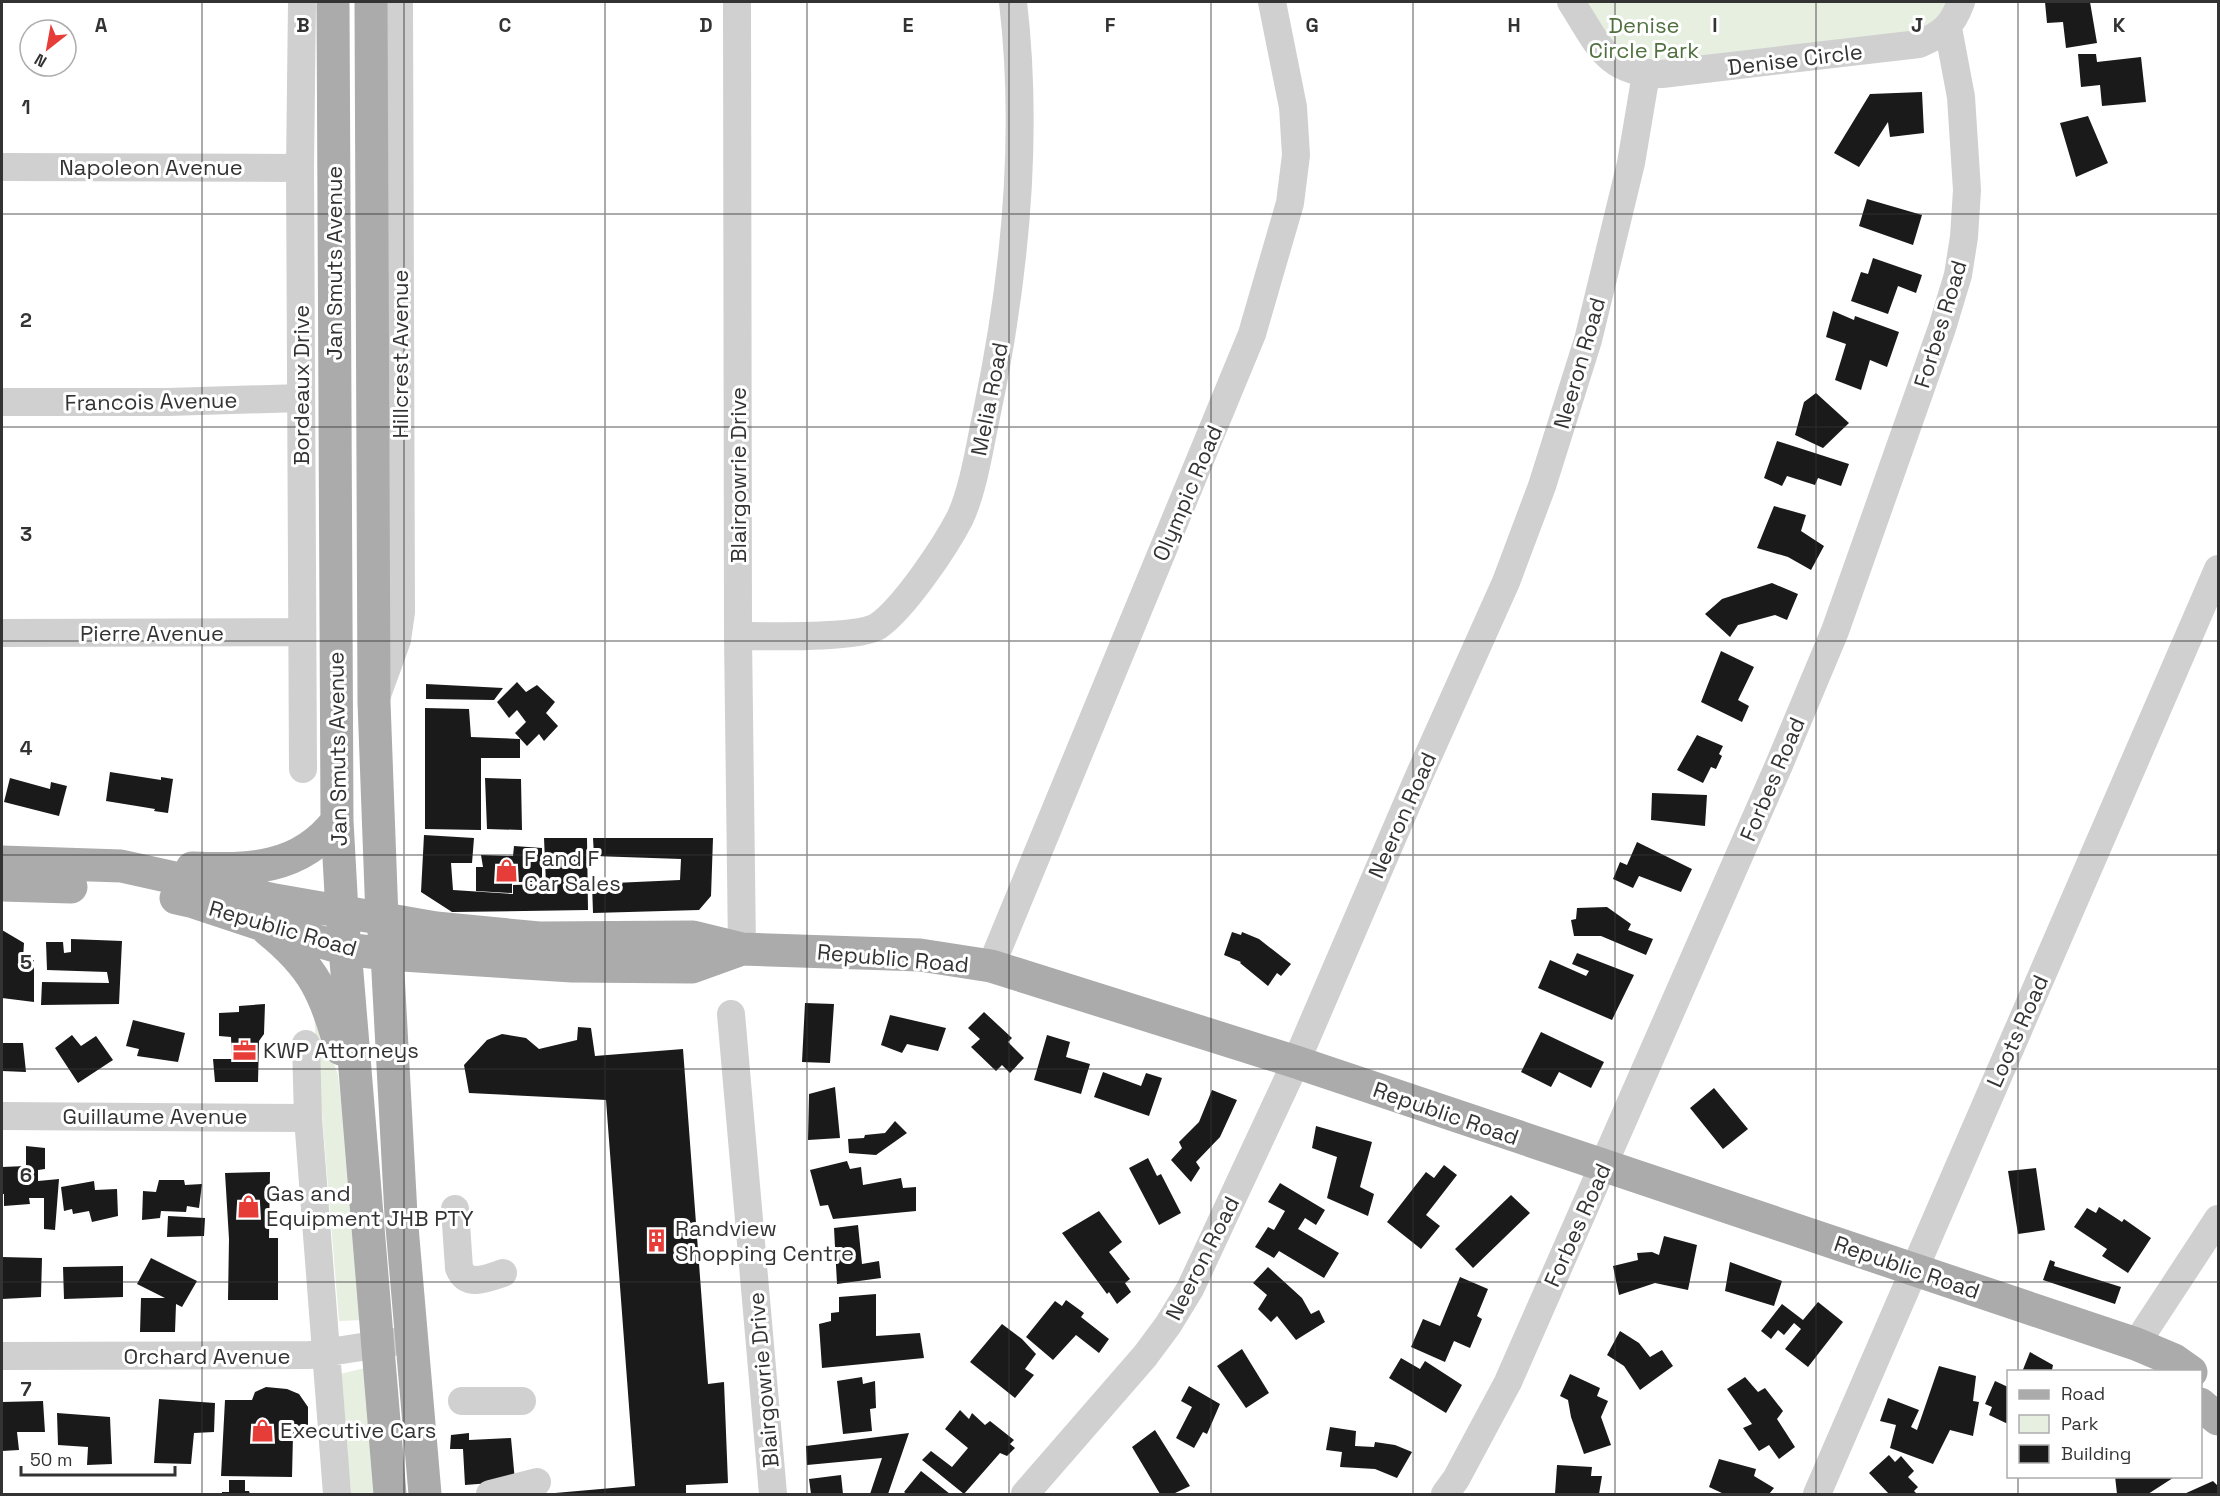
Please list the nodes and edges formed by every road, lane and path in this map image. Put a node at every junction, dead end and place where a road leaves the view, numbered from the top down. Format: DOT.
graph roads {
  1 [pos="302,2"];
  2 [pos="333,2"];
  3 [pos="371,2"];
  4 [pos="399,2"];
  5 [pos="737,2"];
  6 [pos="1013,2"];
  7 [pos="1272,2"];
  8 [pos="1571,2"];
  9 [pos="1961,2"];
  10 [pos="1948,28"];
  11 [pos="1646,74"];
  12 [pos="2,167"];
  13 [pos="300,168"];
  14 [pos="301,398"];
  15 [pos="2,402"];
  16 [pos="2218,569"];
  17 [pos="302,632"];
  18 [pos="2,633"];
  19 [pos="738,636"];
  20 [pos="374,702"];
  21 [pos="303,769"];
  22 [pos="337,821"];
  23 [pos="2,862"];
  24 [pos="121,866"];
  25 [pos="2,885"];
  26 [pos="342,912"];
  27 [pos="382,918"];
  28 [pos="262,925"];
  29 [pos="345,949"];
  30 [pos="742,950"];
  31 [pos="387,954"];
  32 [pos="991,966"];
  33 [pos="731,1014"];
  34 [pos="306,1044"];
  35 [pos="1296,1062"];
  36 [pos="2,1116"];
  37 [pos="360,1117"];
  38 [pos="308,1118"];
  39 [pos="1604,1165"];
  40 [pos="455,1209"];
  41 [pos="2218,1219"];
  42 [pos="1914,1269"];
  43 [pos="503,1273"];
  44 [pos="411,1340"];
  45 [pos="377,1343"];
  46 [pos="2136,1344"];
  47 [pos="326,1352"];
  48 [pos="2,1356"];
  49 [pos="2162,1370"];
  50 [pos="2189,1370"];
  51 [pos="2202,1380"];
  52 [pos="2218,1392"];
  53 [pos="462,1401"];
  54 [pos="522,1401"];
  55 [pos="2202,1406"];
  56 [pos="2218,1419"];
  57 [pos="537,1482"];
  58 [pos="337,1494"];
  59 [pos="390,1494"];
  60 [pos="425,1494"];
  61 [pos="490,1494"];
  62 [pos="772,1494"];
  63 [pos="1024,1494"];
  64 [pos="1445,1494"];
  65 [pos="1817,1494"];
  1 -- 13 [label="street, Bordeaux Drive"];
  2 -- 22 [label="main road, Jan Smuts Avenue"];
  3 -- 20 [label="main road, Jan Smuts Avenue"];
  4 -- 20 [label="street, Hillcrest Avenue"];
  5 -- 19 [label="street, Blairgowrie Drive"];
  6 -- 19 [label="street, Melia Road"];
  7 -- 32 [label="street, Olympic Road"];
  8 -- 11 [label="street, Denise Circle"];
  9 -- 10 [label="street"];
  10 -- 11 [label="street, Denise Circle"];
  10 -- 39 [label="street, Forbes Road"];
  11 -- 35 [label="street, Neeron Road"];
  12 -- 13 [label="street, Napoleon Avenue"];
  13 -- 14 [label="street, Bordeaux Drive"];
  14 -- 15 [label="street, Francois Avenue"];
  14 -- 17 [label="street, Bordeaux Drive"];
  16 -- 42 [label="street, Loots Road"];
  17 -- 18 [label="street, Pierre Avenue"];
  17 -- 21 [label="street, Bordeaux Drive"];
  19 -- 30 [label="street, Blairgowrie Drive"];
  20 -- 27 [label="main road, Jan Smuts Avenue"];
  22 -- 24 [label="main road"];
  22 -- 26 [label="main road, Jan Smuts Avenue"];
  23 -- 24 [label="main road, Republic Road"];
  24 -- 26 [label="main road, Republic Road"];
  25 -- 28 [label="main road, Republic Road"];
  26 -- 27 [label="main road, Republic Road"];
  26 -- 29 [label="main road, Jan Smuts Avenue"];
  27 -- 30 [label="main road, Republic Road"];
  27 -- 31 [label="main road, Jan Smuts Avenue"];
  28 -- 29 [label="main road, Republic Road"];
  28 -- 37 [label="main road"];
  29 -- 31 [label="main road, Republic Road"];
  29 -- 37 [label="main road, Jan Smuts Avenue"];
  30 -- 31 [label="main road, Republic Road"];
  30 -- 32 [label="main road, Republic Road"];
  31 -- 44 [label="main road, Jan Smuts Avenue"];
  32 -- 35 [label="main road, Republic Road"];
  33 -- 62 [label="street, Blairgowrie Drive"];
  34 -- 38 [label="street"];
  35 -- 39 [label="main road, Republic Road"];
  35 -- 63 [label="street, Neeron Road"];
  36 -- 38 [label="street, Guillaume Avenue"];
  37 -- 45 [label="main road, Jan Smuts Avenue"];
  38 -- 47 [label="street"];
  39 -- 42 [label="main road, Republic Road"];
  39 -- 64 [label="street, Forbes Road"];
  40 -- 43 [label="street"];
  41 -- 46 [label="street"];
  42 -- 46 [label="main road, Republic Road"];
  42 -- 65 [label="street, Loots Road"];
  44 -- 45 [label="street, Orchard Avenue"];
  44 -- 60 [label="main road, Jan Smuts Avenue"];
  45 -- 47 [label="street, Orchard Avenue"];
  45 -- 59 [label="main road, Jan Smuts Avenue"];
  46 -- 49 [label="main road, Republic Road"];
  46 -- 50 [label="main road, Republic Road"];
  47 -- 48 [label="street, Orchard Avenue"];
  47 -- 58 [label="street"];
  51 -- 52 [label="main road"];
  53 -- 54 [label="street"];
  55 -- 56 [label="main road"];
  57 -- 61 [label="street"];
}
